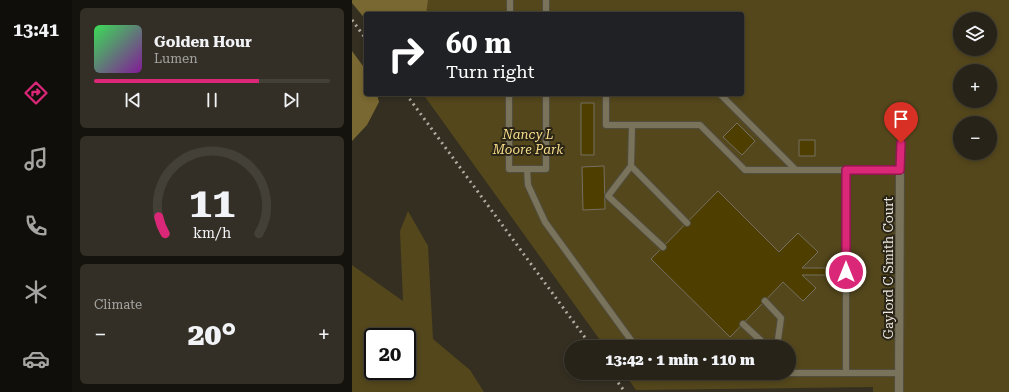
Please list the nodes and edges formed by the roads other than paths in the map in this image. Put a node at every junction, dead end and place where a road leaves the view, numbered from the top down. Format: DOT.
graph roads {
  1 [pos="510,0"];
  2 [pos="546,0"];
  3 [pos="510,12"];
  4 [pos="546,12"];
  5 [pos="509,96"];
  6 [pos="546,96"];
  7 [pos="606,96"];
  8 [pos="722,96"];
  9 [pos="632,125"];
  10 [pos="901,143"];
  11 [pos="631,166"];
  12 [pos="528,169"];
  13 [pos="796,170"];
  14 [pos="846,170"];
  15 [pos="900,170"];
  16 [pos="687,223"];
  17 [pos="663,247"];
  18 [pos="765,301"];
  19 [pos="743,324"];
  20 [pos="631,340"];
  21 [pos="760,340"];
  22 [pos="778,340"];
  23 [pos="796,373"];
  24 [pos="846,373"];
  25 [pos="899,373"];
  26 [pos="899,392"];
  1 -- 3 [label="lane"];
  2 -- 4 [label="lane"];
  5 -- 12 [label="lane"];
  6 -- 12 [label="lane"];
  7 -- 9 [label="lane"];
  8 -- 13 [label="lane"];
  9 -- 11 [label="lane"];
  9 -- 13 [label="lane"];
  10 -- 15 [label="street, Gaylord C Smith Court"];
  11 -- 16 [label="lane"];
  11 -- 17 [label="lane"];
  12 -- 20 [label="lane"];
  13 -- 14 [label="lane"];
  14 -- 15 [label="lane"];
  14 -- 24 [label="lane"];
  15 -- 25 [label="street, Gaylord C Smith Court"];
  18 -- 22 [label="lane"];
  19 -- 21 [label="lane"];
  23 -- 24 [label="lane"];
  24 -- 25 [label="lane"];
  25 -- 26 [label="street, Gaylord C Smith Court"];
}
